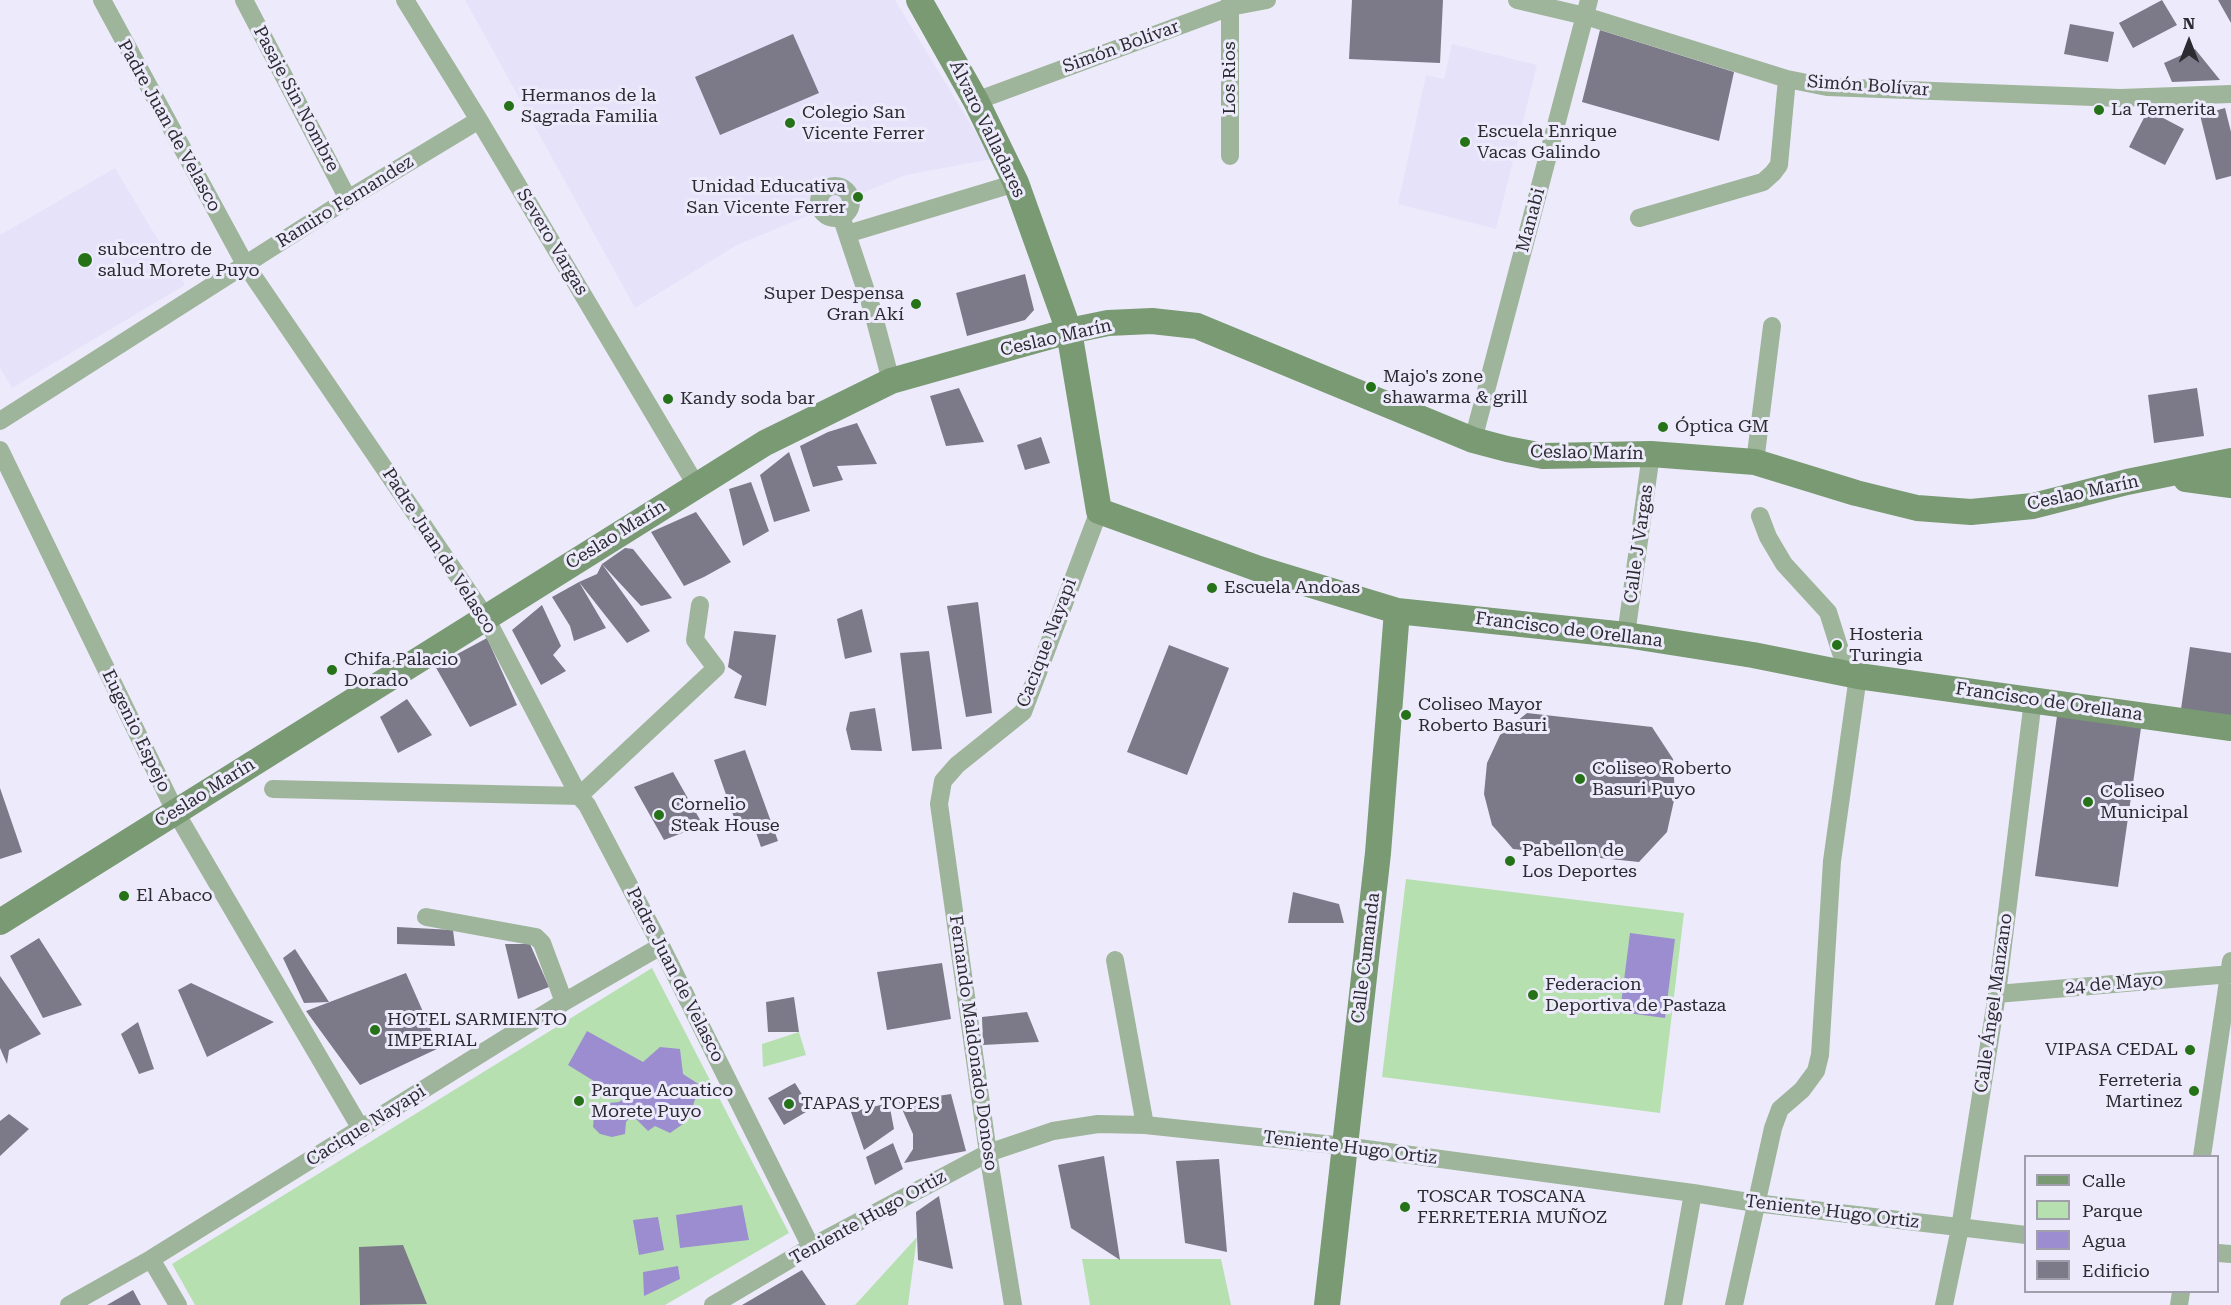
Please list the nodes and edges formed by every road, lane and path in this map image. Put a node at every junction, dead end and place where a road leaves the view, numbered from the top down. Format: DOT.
graph roads {
  1 [pos="102,0"];
  2 [pos="244,0"];
  3 [pos="405,0"];
  4 [pos="919,0"];
  5 [pos="1267,0"];
  6 [pos="1517,0"];
  7 [pos="1230,3"];
  8 [pos="1587,8"];
  9 [pos="1787,79"];
  10 [pos="2231,94"];
  11 [pos="976,101"];
  12 [pos="479,120"];
  13 [pos="1230,156"];
  14 [pos="1016,183"];
  15 [pos="348,199"];
  16 [pos="841,216"];
  17 [pos="1639,218"];
  18 [pos="847,234"];
  19 [pos="245,264"];
  20 [pos="1772,326"];
  21 [pos="1069,331"];
  22 [pos="891,381"];
  23 [pos="0,421"];
  24 [pos="1473,440"];
  25 [pos="0,450"];
  26 [pos="1651,454"];
  27 [pos="2231,461"];
  28 [pos="1755,462"];
  29 [pos="2162,476"];
  30 [pos="696,485"];
  31 [pos="2231,485"];
  32 [pos="1099,511"];
  33 [pos="1760,516"];
  34 [pos="700,605"];
  35 [pos="1397,611"];
  36 [pos="485,616"];
  37 [pos="1626,635"];
  38 [pos="1858,676"];
  39 [pos="2034,700"];
  40 [pos="2231,728"];
  41 [pos="943,781"];
  42 [pos="273,789"];
  43 [pos="579,796"];
  44 [pos="175,811"];
  45 [pos="426,917"];
  46 [pos="0,922"];
  47 [pos="662,946"];
  48 [pos="1115,960"];
  49 [pos="2230,969"];
  50 [pos="1997,994"];
  51 [pos="564,1002"];
  52 [pos="1145,1125"];
  53 [pos="361,1129"];
  54 [pos="1344,1146"];
  55 [pos="988,1153"];
  56 [pos="2202,1155"];
  57 [pos="1692,1193"];
  58 [pos="1755,1203"];
  59 [pos="1960,1228"];
  60 [pos="2024,1235"];
  61 [pos="811,1247"];
  62 [pos="151,1259"];
  63 [pos="69,1305"];
  64 [pos="178,1305"];
  65 [pos="713,1305"];
  66 [pos="1012,1305"];
  67 [pos="1327,1305"];
  68 [pos="1673,1305"];
  69 [pos="1734,1305"];
  70 [pos="1944,1305"];
  1 -- 19 [label="street, Padre Juan de Velasco"];
  2 -- 15 [label="street, Pasaje Sin Nombre"];
  3 -- 12 [label="street, Severo Vargas"];
  4 -- 11 [label="main road, Álvaro Valladares"];
  5 -- 7 [label="street, Simón Bolívar"];
  6 -- 8 [label="street, Simón Bolívar"];
  7 -- 11 [label="street, Simón Bolívar"];
  7 -- 13 [label="street, Los Rios"];
  8 -- 9 [label="street, Simón Bolívar"];
  8 -- 24 [label="street, Manabi"];
  9 -- 10 [label="street, Simón Bolívar"];
  9 -- 17 [label="street"];
  11 -- 14 [label="main road, Álvaro Valladares"];
  12 -- 15 [label="street, Ramiro Fernandez"];
  12 -- 30 [label="street, Severo Vargas"];
  14 -- 18 [label="street"];
  14 -- 21 [label="main road, Álvaro Valladares"];
  15 -- 19 [label="street, Ramiro Fernandez"];
  16 -- 18 [label="street"];
  18 -- 22 [label="street"];
  19 -- 23 [label="street, Ramiro Fernandez"];
  19 -- 36 [label="street, Padre Juan de Velasco"];
  20 -- 28 [label="street"];
  21 -- 22 [label="main road, Ceslao Marín"];
  21 -- 24 [label="main road, Ceslao Marín"];
  21 -- 32 [label="main road"];
  22 -- 30 [label="main road, Ceslao Marín"];
  24 -- 26 [label="main road, Ceslao Marín"];
  25 -- 44 [label="street, Eugenio Espejo"];
  26 -- 28 [label="main road, Ceslao Marín"];
  26 -- 37 [label="street, Calle J Vargas"];
  27 -- 29 [label="main road, Ceslao Marín"];
  28 -- 29 [label="main road, Ceslao Marín"];
  29 -- 31 [label="main road"];
  30 -- 36 [label="main road, Ceslao Marín"];
  32 -- 35 [label="main road, Francisco de Orellana"];
  32 -- 41 [label="street, Cacique Nayapi"];
  33 -- 38 [label="street"];
  34 -- 43 [label="street"];
  35 -- 37 [label="main road, Francisco de Orellana"];
  35 -- 54 [label="main road, Calle Cumanda"];
  36 -- 43 [label="street, Padre Juan de Velasco"];
  36 -- 44 [label="main road, Ceslao Marín"];
  37 -- 38 [label="main road, Francisco de Orellana"];
  38 -- 39 [label="main road, Francisco de Orellana"];
  38 -- 58 [label="street"];
  39 -- 40 [label="main road, Francisco de Orellana"];
  39 -- 50 [label="street, Calle Ángel Manzano"];
  41 -- 55 [label="street, Fernando Maldonado Donoso"];
  42 -- 43 [label="street"];
  43 -- 47 [label="street, Padre Juan de Velasco"];
  44 -- 46 [label="main road, Ceslao Marín"];
  44 -- 53 [label="street, Eugenio Espejo"];
  45 -- 51 [label="street"];
  47 -- 51 [label="street, Cacique Nayapi"];
  47 -- 61 [label="street, Padre Juan de Velasco"];
  48 -- 52 [label="street"];
  49 -- 50 [label="street, 24 de Mayo"];
  49 -- 56 [label="street"];
  50 -- 59 [label="street, Calle Ángel Manzano"];
  51 -- 53 [label="street, Cacique Nayapi"];
  52 -- 54 [label="street, Teniente Hugo Ortiz"];
  52 -- 55 [label="street, Teniente Hugo Ortiz"];
  53 -- 62 [label="street, Cacique Nayapi"];
  54 -- 57 [label="street, Teniente Hugo Ortiz"];
  54 -- 67 [label="main road, Calle Cumanda"];
  55 -- 61 [label="street, Teniente Hugo Ortiz"];
  55 -- 66 [label="street, Fernando Maldonado Donoso"];
  57 -- 58 [label="street, Teniente Hugo Ortiz"];
  57 -- 68 [label="street"];
  58 -- 59 [label="street, Teniente Hugo Ortiz"];
  58 -- 69 [label="street"];
  59 -- 60 [label="street, Teniente Hugo Ortiz"];
  59 -- 70 [label="street, Calle Ángel Manzano"];
  61 -- 65 [label="street, Teniente Hugo Ortiz"];
  62 -- 63 [label="street, Cacique Nayapi"];
  62 -- 64 [label="street"];
}
